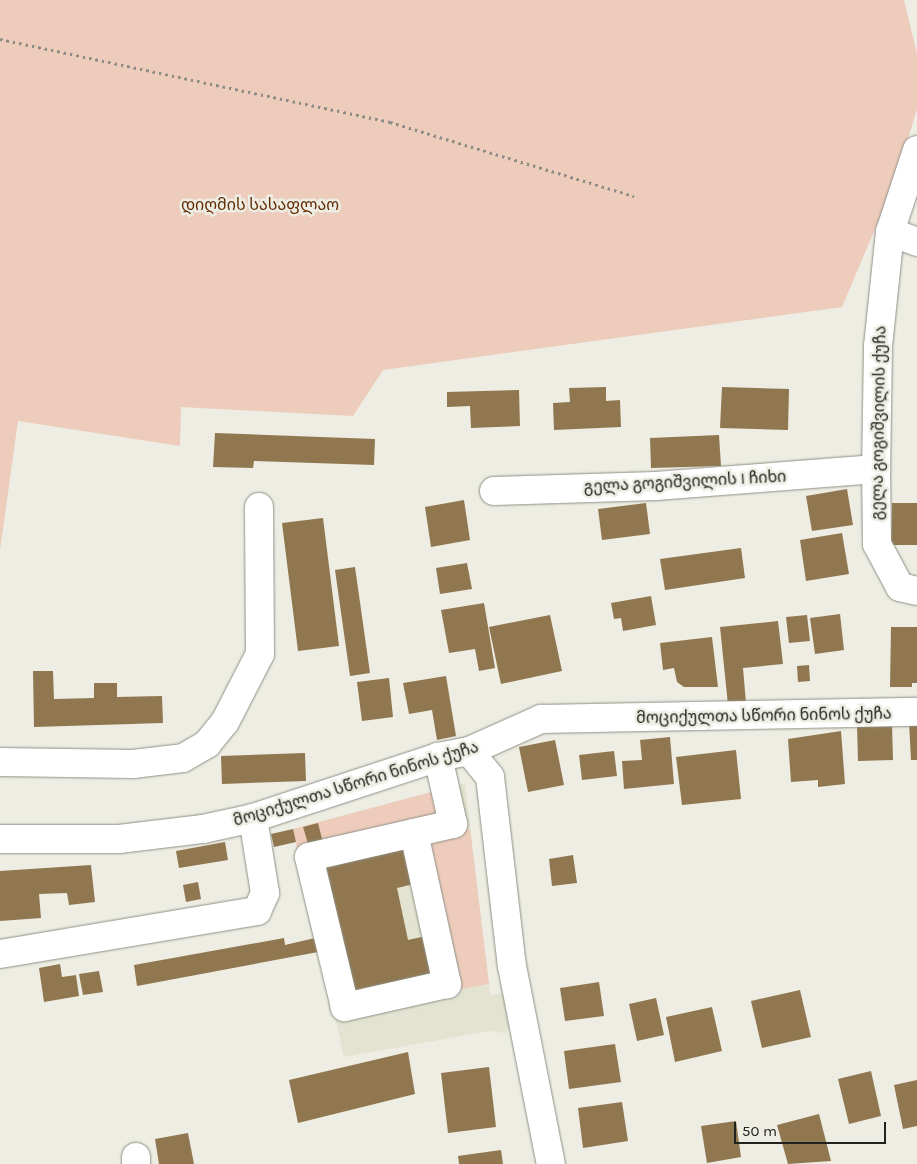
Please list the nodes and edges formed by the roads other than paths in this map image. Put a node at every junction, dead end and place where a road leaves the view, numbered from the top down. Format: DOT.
graph roads {
  1 [pos="917,150"];
  2 [pos="890,232"];
  3 [pos="917,242"];
  4 [pos="876,469"];
  5 [pos="494,490"];
  6 [pos="259,507"];
  7 [pos="917,591"];
  8 [pos="917,712"];
  9 [pos="469,751"];
  10 [pos="438,757"];
  11 [pos="0,762"];
  12 [pos="253,818"];
  13 [pos="414,833"];
  14 [pos="0,839"];
  15 [pos="0,954"];
  16 [pos="551,1164"];
  1 -- 2 [label="street, გელა გოგიშვილის ქუჩა"];
  2 -- 3 [label="street"];
  2 -- 4 [label="street, გელა გოგიშვილის ქუჩა"];
  4 -- 5 [label="street, გელა გოგიშვილის I ჩიხი"];
  4 -- 7 [label="street, გელა გოგიშვილის ქუჩა"];
  6 -- 11 [label="street"];
  8 -- 9 [label="street, მოციქულთა სწორი ნინოს ქუჩა"];
  9 -- 10 [label="street, მოციქულთა სწორი ნინოს ქუჩა"];
  9 -- 16 [label="street"];
  10 -- 12 [label="street, მოციქულთა სწორი ნინოს ქუჩა"];
  10 -- 13 [label="street"];
  12 -- 14 [label="street, მოციქულთა სწორი ნინოს ქუჩა"];
  12 -- 15 [label="street"];
  13 -- 13 [label="street"];
}
